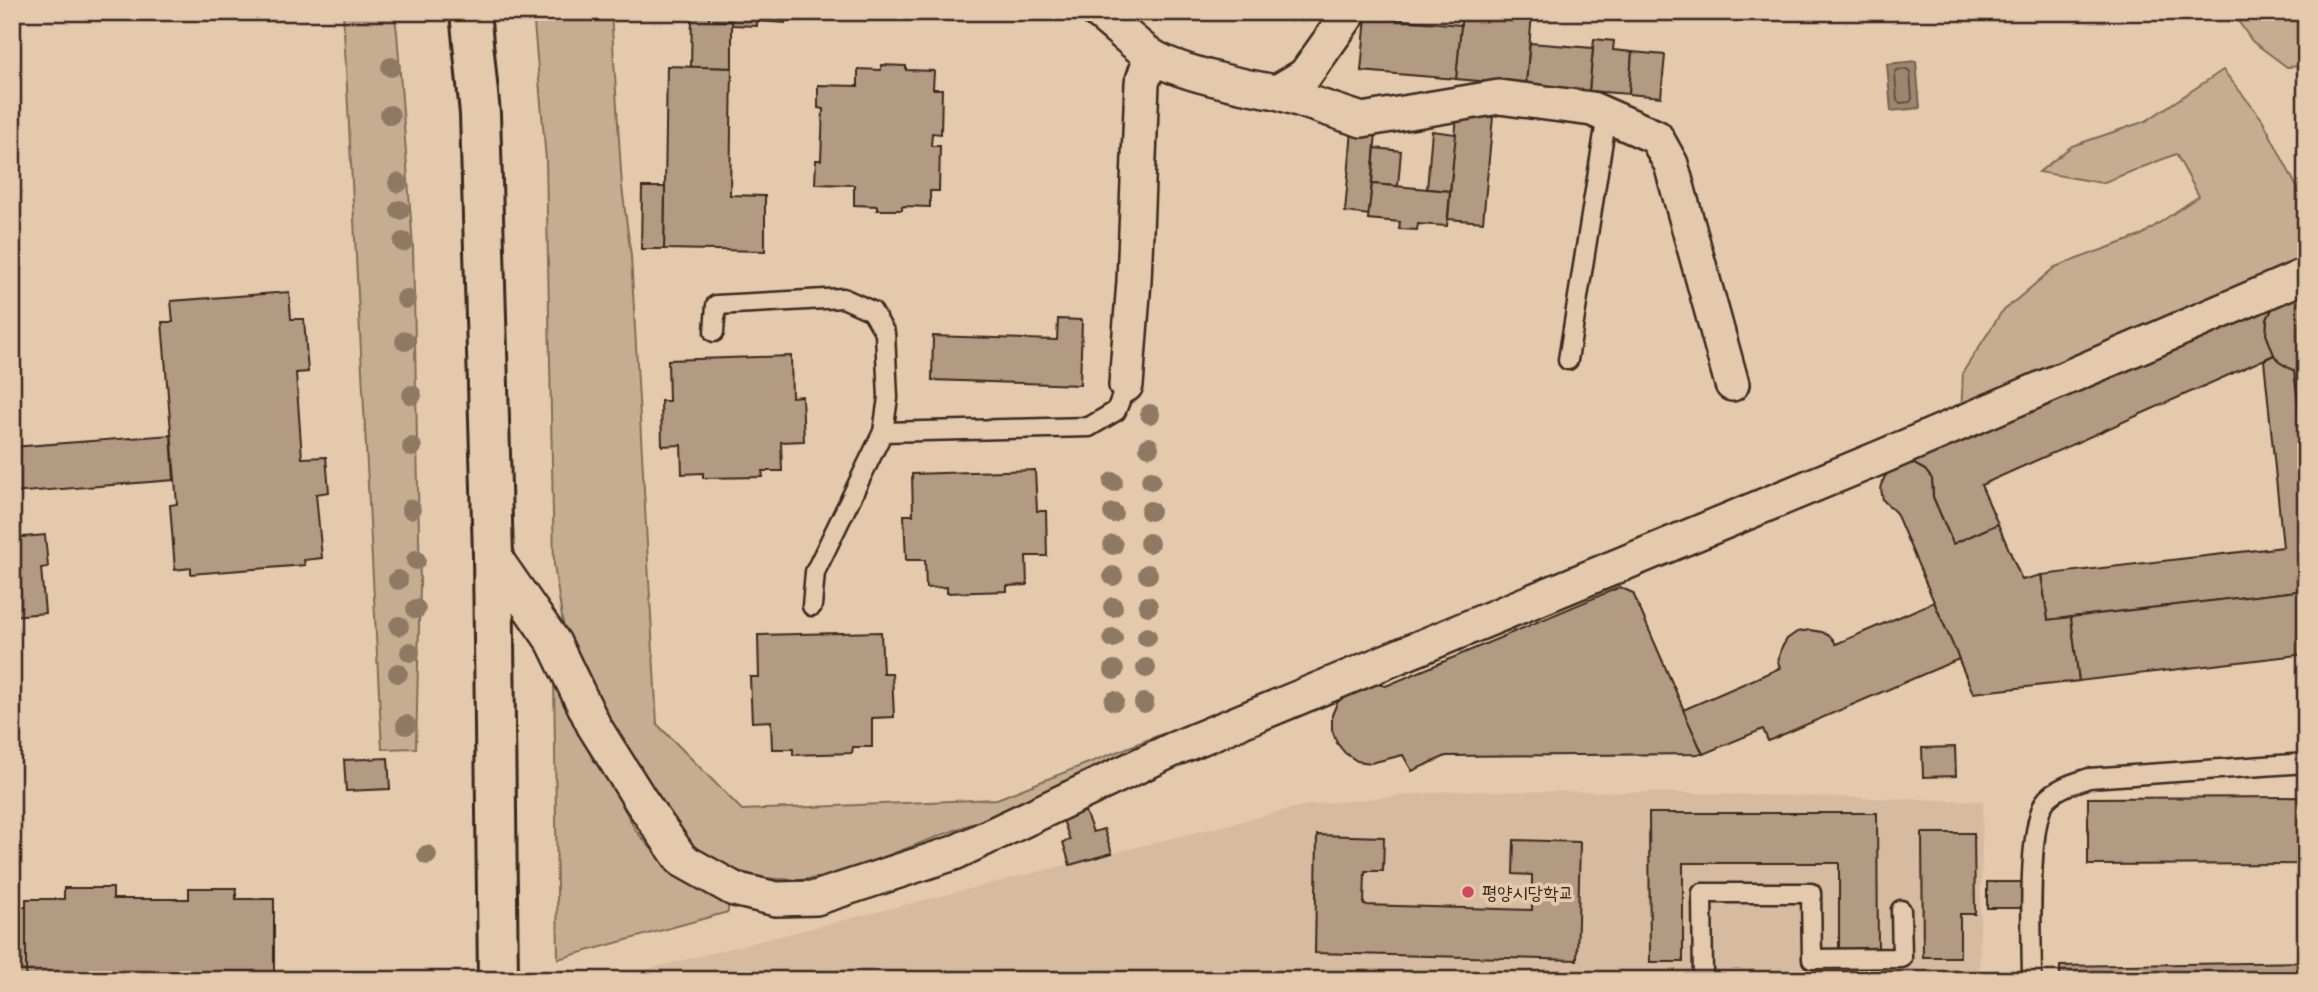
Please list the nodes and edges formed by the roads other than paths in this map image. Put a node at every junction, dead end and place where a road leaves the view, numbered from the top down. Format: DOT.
graph roads {
  1 [pos="470,12"];
  2 [pos="1098,12"];
  3 [pos="1350,12"];
  4 [pos="1151,56"];
  5 [pos="1277,92"];
  6 [pos="1607,115"];
  7 [pos="2306,275"];
  8 [pos="714,332"];
  9 [pos="1568,360"];
  10 [pos="1732,384"];
  11 [pos="1126,385"];
  12 [pos="883,432"];
  13 [pos="493,555"];
  14 [pos="812,606"];
  15 [pos="2306,763"];
  16 [pos="1901,910"];
  17 [pos="498,980"];
  18 [pos="1703,980"];
  19 [pos="2032,980"];
  1 -- 13 [label="street"];
  2 -- 4 [label="street"];
  3 -- 5 [label="street"];
  4 -- 5 [label="street"];
  4 -- 11 [label="street"];
  5 -- 6 [label="street"];
  6 -- 9 [label="lane"];
  6 -- 10 [label="street"];
  7 -- 13 [label="street"];
  8 -- 12 [label="lane"];
  11 -- 12 [label="lane"];
  12 -- 14 [label="lane"];
  13 -- 17 [label="street"];
  15 -- 19 [label="lane"];
  16 -- 18 [label="lane"];
}
